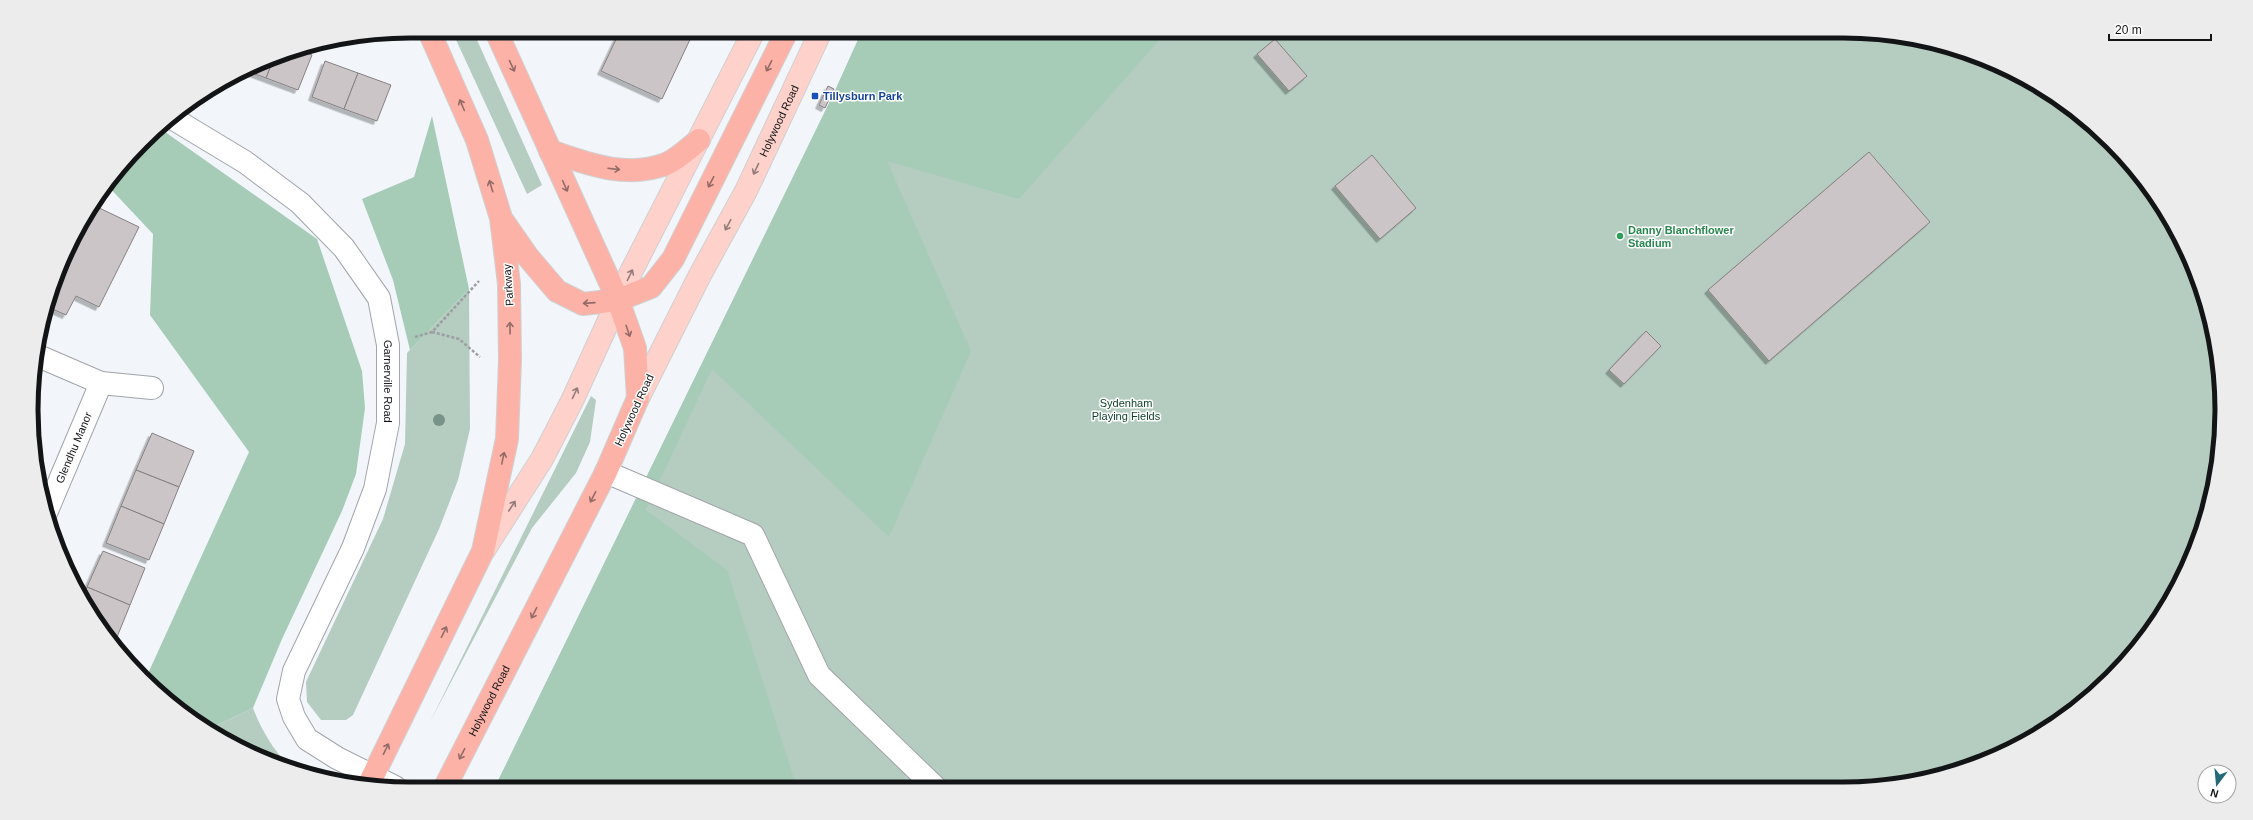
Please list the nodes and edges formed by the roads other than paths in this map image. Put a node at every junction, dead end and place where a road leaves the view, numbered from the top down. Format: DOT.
graph roads {
  1 [pos="432,38"];
  2 [pos="499,38"];
  3 [pos="750,38"];
  4 [pos="784,38"];
  5 [pos="818,38"];
  6 [pos="177,121"];
  7 [pos="699,140"];
  8 [pos="550,151"];
  9 [pos="501,218"];
  10 [pos="618,300"];
  11 [pos="42,357"];
  12 [pos="101,383"];
  13 [pos="152,388"];
  14 [pos="638,398"];
  15 [pos="606,472"];
  16 [pos="50,504"];
  17 [pos="483,551"];
  18 [pos="371,780"];
  19 [pos="448,782"];
  20 [pos="930,782"];
  9 -- 1 [label="highway, Parkway, one-way"];
  2 -- 8 [label="highway, one-way"];
  3 -- 7 [label="main road"];
  4 -- 10 [label="highway, one-way"];
  5 -- 14 [label="main road, Holywood Road, one-way"];
  6 -- 18 [label="street, Garnerville Road"];
  8 -- 7 [label="highway, one-way"];
  10 -- 7 [label="main road, one-way"];
  8 -- 10 [label="highway, one-way"];
  10 -- 9 [label="highway, one-way"];
  17 -- 9 [label="highway, Parkway, one-way"];
  10 -- 14 [label="highway, one-way"];
  17 -- 10 [label="main road, one-way"];
  11 -- 12 [label="street"];
  12 -- 13 [label="street"];
  12 -- 16 [label="street, Glendhu Manor"];
  14 -- 15 [label="highway, Holywood Road"];
  15 -- 19 [label="highway, Holywood Road, one-way"];
  15 -- 20 [label="street"];
  18 -- 17 [label="highway, one-way"];
}
